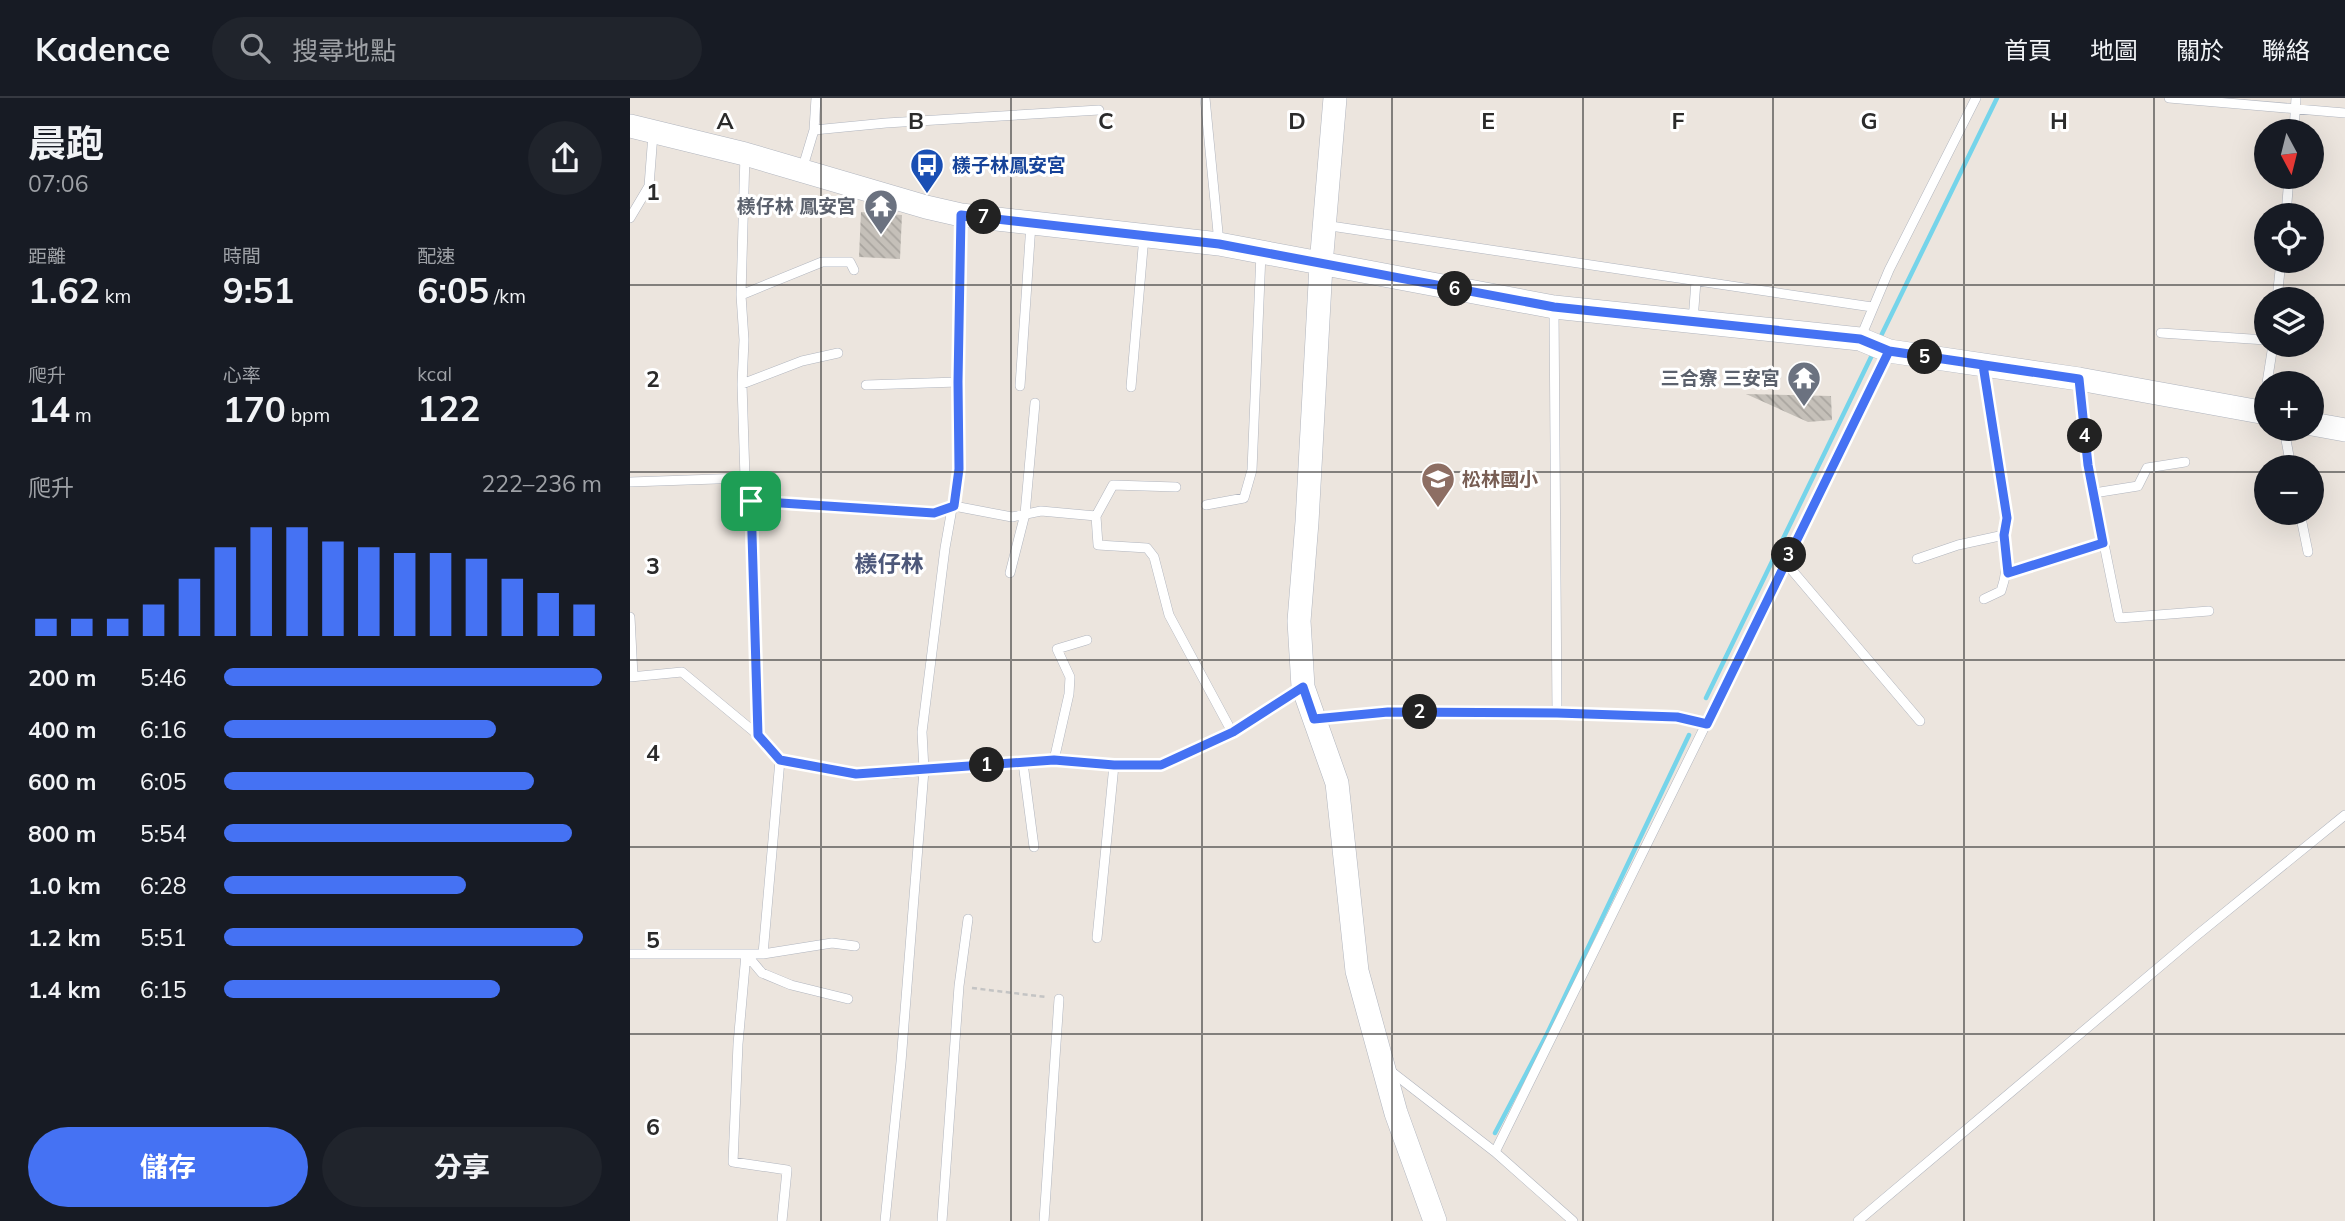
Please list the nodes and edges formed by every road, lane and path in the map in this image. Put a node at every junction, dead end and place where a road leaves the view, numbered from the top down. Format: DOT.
graph roads {
  1 [pos="816,98"];
  2 [pos="1205,98"];
  3 [pos="1335,98"];
  4 [pos="1976,98"];
  5 [pos="2169,98"];
  6 [pos="2296,98"];
  7 [pos="1099,110"];
  8 [pos="2296,110"];
  9 [pos="2345,113"];
  10 [pos="2295,119"];
  11 [pos="630,126"];
  12 [pos="814,130"];
  13 [pos="653,132"];
  14 [pos="745,154"];
  15 [pos="801,172"];
  16 [pos="961,215"];
  17 [pos="630,218"];
  18 [pos="1031,223"];
  19 [pos="1324,225"];
  20 [pos="1144,235"];
  21 [pos="1219,244"];
  22 [pos="1261,253"];
  23 [pos="1321,265"];
  24 [pos="854,270"];
  25 [pos="1696,281"];
  26 [pos="741,295"];
  27 [pos="1554,307"];
  28 [pos="1872,307"];
  29 [pos="1692,323"];
  30 [pos="2161,333"];
  31 [pos="1860,339"];
  32 [pos="2254,339"];
  33 [pos="1889,351"];
  34 [pos="838,354"];
  35 [pos="1983,365"];
  36 [pos="2079,379"];
  37 [pos="958,382"];
  38 [pos="742,384"];
  39 [pos="866,385"];
  40 [pos="1020,386"];
  41 [pos="1131,387"];
  42 [pos="1035,403"];
  43 [pos="2254,403"];
  44 [pos="2324,426"];
  45 [pos="2345,430"];
  46 [pos="2185,462"];
  47 [pos="745,478"];
  48 [pos="630,482"];
  49 [pos="1176,487"];
  50 [pos="2094,493"];
  51 [pos="751,501"];
  52 [pos="1206,505"];
  53 [pos="954,506"];
  54 [pos="1025,514"];
  55 [pos="1096,516"];
  56 [pos="2302,525"];
  57 [pos="2004,535"];
  58 [pos="2103,543"];
  59 [pos="2308,552"];
  60 [pos="1917,559"];
  61 [pos="1785,562"];
  62 [pos="1010,573"];
  63 [pos="2008,573"];
  64 [pos="1984,599"];
  65 [pos="2209,611"];
  66 [pos="630,617"];
  67 [pos="1087,640"];
  68 [pos="632,676"];
  69 [pos="1303,687"];
  70 [pos="1557,713"];
  71 [pos="1314,719"];
  72 [pos="1920,721"];
  73 [pos="1707,724"];
  74 [pos="1233,732"];
  75 [pos="758,735"];
  76 [pos="780,760"];
  77 [pos="1054,760"];
  78 [pos="1023,763"];
  79 [pos="1114,765"];
  80 [pos="924,770"];
  81 [pos="2345,815"];
  82 [pos="1034,847"];
  83 [pos="968,919"];
  84 [pos="1097,938"];
  85 [pos="855,946"];
  86 [pos="630,954"];
  87 [pos="746,954"];
  88 [pos="763,954"];
  89 [pos="959,986"];
  90 [pos="848,999"];
  91 [pos="1059,999"];
  92 [pos="1382,1064"];
  93 [pos="1495,1152"];
  94 [pos="782,1221"];
  95 [pos="885,1221"];
  96 [pos="942,1221"];
  97 [pos="1044,1221"];
  98 [pos="1435,1221"];
  99 [pos="1573,1221"];
  100 [pos="1858,1221"];
  1 -- 12 [label="lane"];
  2 -- 21 [label="lane"];
  3 -- 19 [label="street"];
  4 -- 28 [label="lane"];
  5 -- 8 [label="lane"];
  6 -- 8 [label="lane"];
  7 -- 12 [label="lane"];
  8 -- 9 [label="lane"];
  8 -- 10 [label="lane"];
  11 -- 13 [label="street"];
  12 -- 15 [label="lane"];
  13 -- 14 [label="street"];
  13 -- 17 [label="lane"];
  14 -- 15 [label="street"];
  14 -- 26 [label="lane"];
  15 -- 16 [label="street"];
  16 -- 18 [label="street"];
  16 -- 37 [label="lane"];
  18 -- 20 [label="street"];
  18 -- 40 [label="lane"];
  19 -- 23 [label="street"];
  19 -- 25 [label="lane"];
  20 -- 21 [label="street"];
  20 -- 41 [label="lane"];
  21 -- 22 [label="street"];
  22 -- 23 [label="street"];
  22 -- 52 [label="lane"];
  23 -- 27 [label="street"];
  23 -- 69 [label="street"];
  24 -- 26 [label="lane"];
  25 -- 28 [label="lane"];
  25 -- 29 [label="lane"];
  26 -- 38 [label="lane"];
  27 -- 29 [label="street"];
  27 -- 70 [label="lane"];
  28 -- 31 [label="lane"];
  29 -- 31 [label="street"];
  30 -- 32 [label="lane"];
  31 -- 33 [label="street"];
  33 -- 35 [label="street"];
  33 -- 61 [label="lane"];
  34 -- 38 [label="lane"];
  35 -- 36 [label="street"];
  35 -- 57 [label="lane"];
  36 -- 43 [label="street"];
  36 -- 50 [label="lane"];
  37 -- 39 [label="lane"];
  37 -- 53 [label="lane"];
  38 -- 47 [label="lane"];
  42 -- 54 [label="lane"];
  44 -- 45 [label="street"];
  46 -- 50 [label="lane"];
  47 -- 48 [label="lane"];
  47 -- 51 [label="lane"];
  49 -- 55 [label="lane"];
  50 -- 58 [label="lane"];
  51 -- 53 [label="lane"];
  51 -- 75 [label="lane"];
  53 -- 54 [label="lane"];
  53 -- 80 [label="lane"];
  54 -- 55 [label="lane"];
  54 -- 62 [label="lane"];
  55 -- 74 [label="lane"];
  56 -- 59 [label="lane"];
  57 -- 60 [label="lane"];
  57 -- 63 [label="lane"];
  58 -- 63 [label="lane"];
  58 -- 65 [label="lane"];
  61 -- 72 [label="lane"];
  61 -- 73 [label="lane"];
  63 -- 64 [label="lane"];
  66 -- 68 [label="lane"];
  67 -- 77 [label="lane"];
  68 -- 75 [label="lane"];
  69 -- 71 [label="street"];
  69 -- 74 [label="lane"];
  70 -- 71 [label="lane"];
  70 -- 73 [label="lane"];
  71 -- 92 [label="street"];
  73 -- 93 [label="lane"];
  74 -- 79 [label="lane"];
  75 -- 76 [label="lane"];
  76 -- 80 [label="lane"];
  76 -- 88 [label="lane"];
  77 -- 78 [label="lane"];
  77 -- 79 [label="lane"];
  78 -- 80 [label="lane"];
  78 -- 82 [label="lane"];
  79 -- 84 [label="lane"];
  80 -- 95 [label="lane"];
  81 -- 100 [label="lane"];
  83 -- 89 [label="lane"];
  85 -- 88 [label="lane"];
  86 -- 87 [label="lane"];
  87 -- 88 [label="lane"];
  87 -- 90 [label="lane"];
  87 -- 94 [label="lane"];
  89 -- 91 [label="path"];
  89 -- 96 [label="lane"];
  91 -- 97 [label="lane"];
  92 -- 93 [label="lane"];
  92 -- 98 [label="street"];
  93 -- 99 [label="lane"];
}
